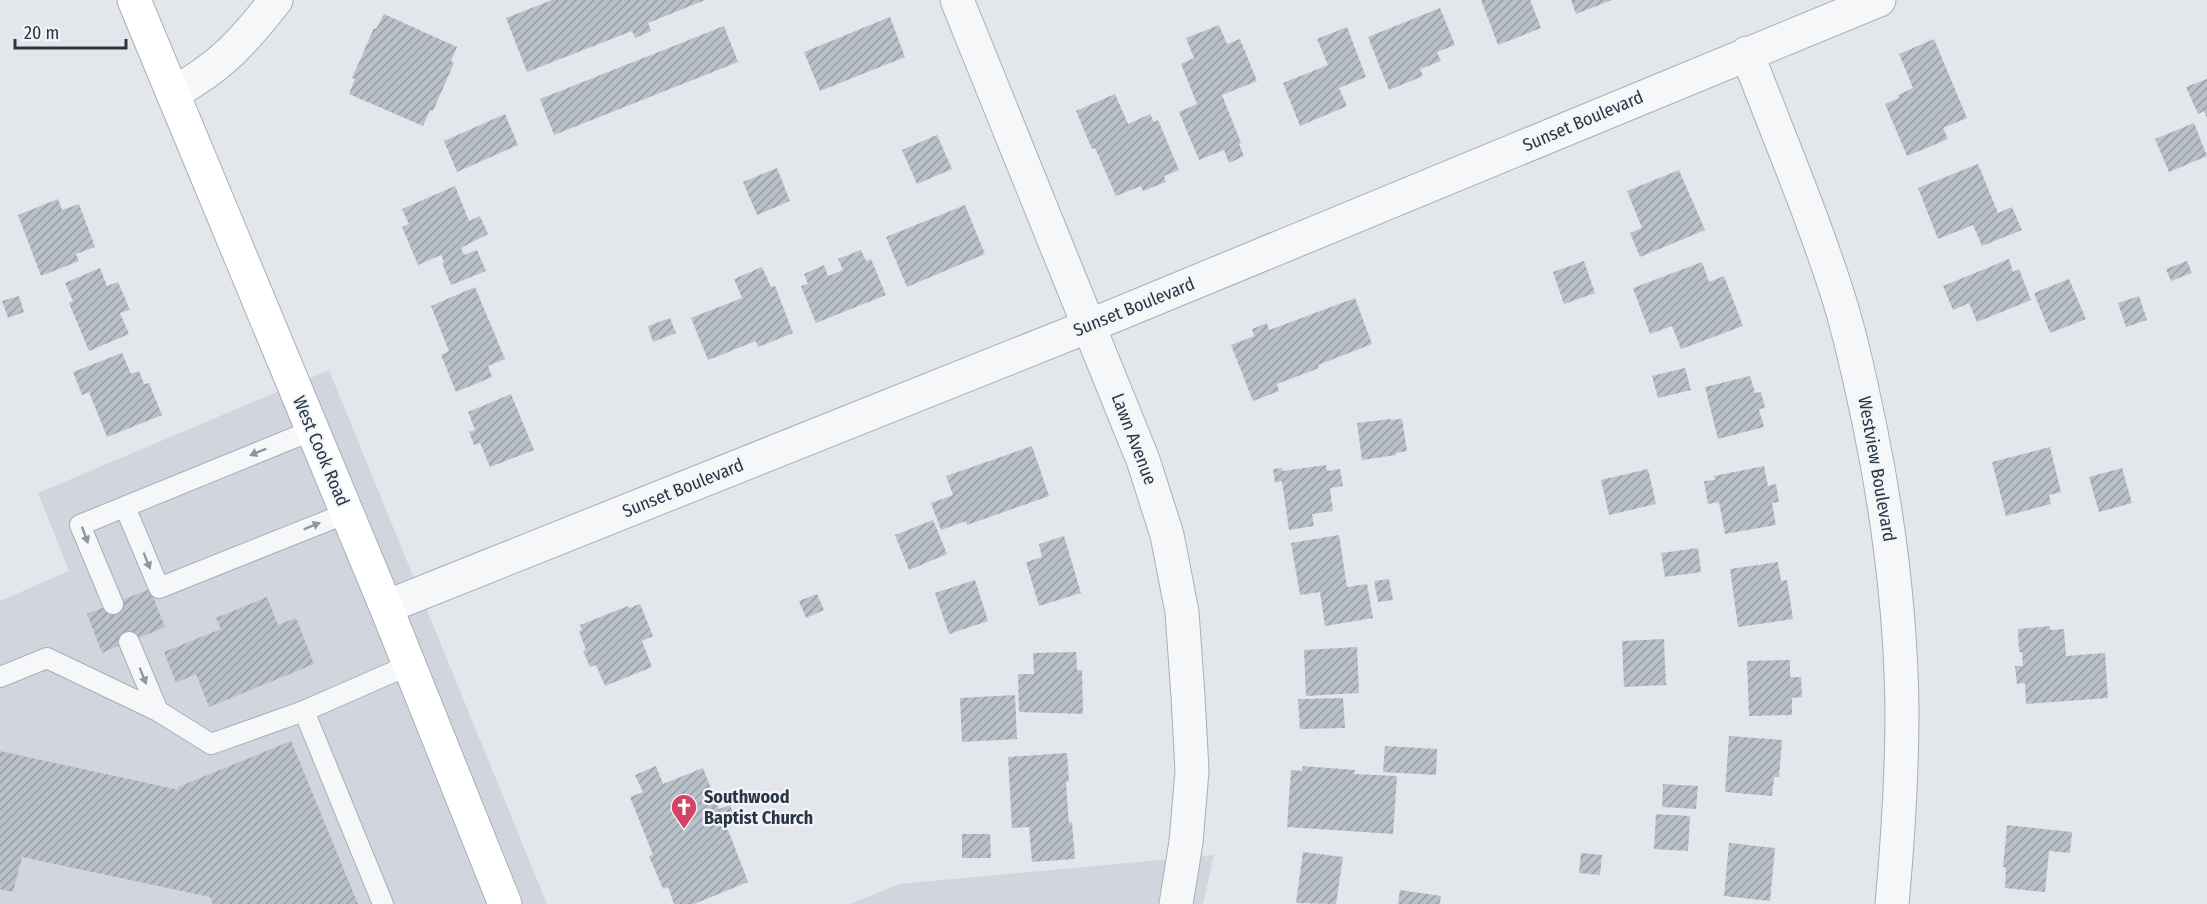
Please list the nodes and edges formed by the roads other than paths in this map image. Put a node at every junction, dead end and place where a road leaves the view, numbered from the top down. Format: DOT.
graph roads {
  1 [pos="134,0"];
  2 [pos="276,0"];
  3 [pos="957,0"];
  4 [pos="1879,0"];
  5 [pos="1747,53"];
  6 [pos="173,93"];
  7 [pos="1089,326"];
  8 [pos="313,430"];
  9 [pos="125,507"];
  10 [pos="347,513"];
  11 [pos="112,604"];
  12 [pos="387,607"];
  13 [pos="129,642"];
  14 [pos="410,665"];
  15 [pos="0,677"];
  16 [pos="158,711"];
  17 [pos="304,711"];
  18 [pos="383,904"];
  19 [pos="505,904"];
  20 [pos="1176,904"];
  21 [pos="1892,904"];
  1 -- 6 [label="main road, West Cook Road"];
  2 -- 6 [label="street"];
  3 -- 7 [label="street, Lawn Avenue"];
  4 -- 5 [label="street, Sunset Boulevard"];
  5 -- 7 [label="street, Sunset Boulevard"];
  5 -- 21 [label="street, Westview Boulevard"];
  6 -- 8 [label="main road, West Cook Road"];
  7 -- 12 [label="street, Sunset Boulevard"];
  7 -- 20 [label="street, Lawn Avenue"];
  8 -- 9 [label="lane, one-way"];
  8 -- 10 [label="main road, West Cook Road"];
  9 -- 10 [label="lane, one-way"];
  9 -- 11 [label="lane, one-way"];
  10 -- 12 [label="main road, West Cook Road"];
  12 -- 14 [label="main road, West Cook Road"];
  13 -- 16 [label="lane, one-way"];
  14 -- 17 [label="lane"];
  14 -- 19 [label="main road, West Cook Road"];
  15 -- 16 [label="lane"];
  16 -- 17 [label="lane"];
  17 -- 18 [label="lane"];
}
